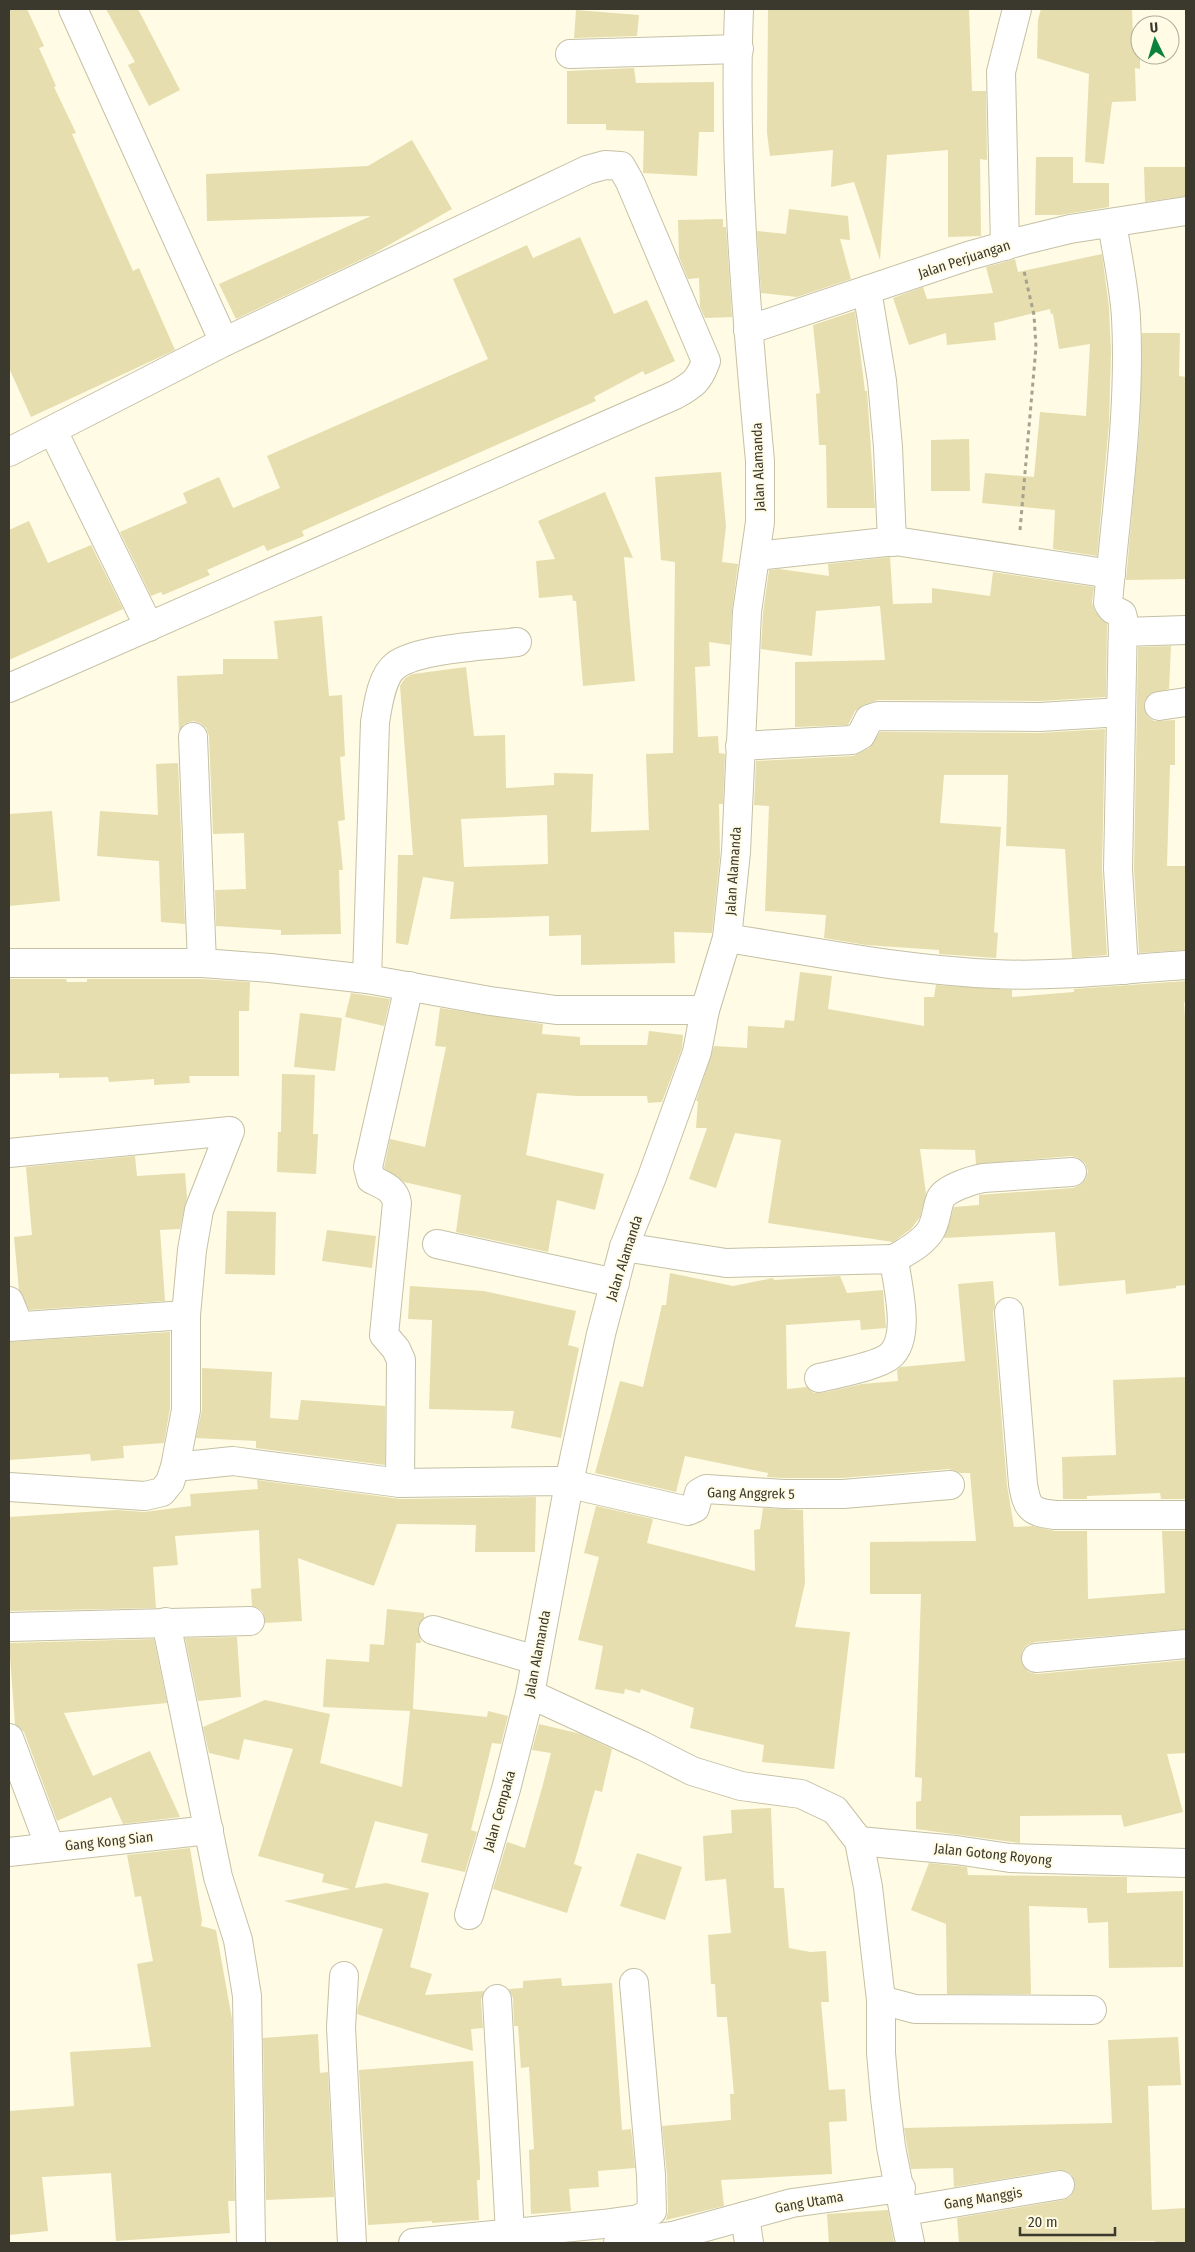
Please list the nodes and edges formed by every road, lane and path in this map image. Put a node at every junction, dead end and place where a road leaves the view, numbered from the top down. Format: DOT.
graph roads {
  1 [pos="73,9"];
  2 [pos="739,9"];
  3 [pos="1017,9"];
  4 [pos="739,49"];
  5 [pos="570,54"];
  6 [pos="1186,211"];
  7 [pos="1112,223"];
  8 [pos="1011,244"];
  9 [pos="867,290"];
  10 [pos="748,330"];
  11 [pos="224,342"];
  12 [pos="53,431"];
  13 [pos="9,452"];
  14 [pos="892,542"];
  15 [pos="756,556"];
  16 [pos="1018,560"];
  17 [pos="1111,574"];
  18 [pos="149,627"];
  19 [pos="1186,630"];
  20 [pos="1123,632"];
  21 [pos="517,642"];
  22 [pos="9,688"];
  23 [pos="1186,702"];
  24 [pos="1159,706"];
  25 [pos="1121,712"];
  26 [pos="193,738"];
  27 [pos="740,746"];
  28 [pos="727,938"];
  29 [pos="9,963"];
  30 [pos="202,963"];
  31 [pos="1186,965"];
  32 [pos="1124,970"];
  33 [pos="367,979"];
  34 [pos="409,986"];
  35 [pos="705,1010"];
  36 [pos="9,1153"];
  37 [pos="1072,1172"];
  38 [pos="437,1244"];
  39 [pos="624,1247"];
  40 [pos="894,1258"];
  41 [pos="615,1283"];
  42 [pos="1009,1312"];
  43 [pos="186,1315"];
  44 [pos="12,1318"];
  45 [pos="819,1378"];
  46 [pos="172,1474"];
  47 [pos="400,1483"];
  48 [pos="569,1483"];
  49 [pos="950,1486"];
  50 [pos="9,1488"];
  51 [pos="1186,1515"];
  52 [pos="250,1621"];
  53 [pos="166,1622"];
  54 [pos="9,1627"];
  55 [pos="433,1630"];
  56 [pos="1186,1644"];
  57 [pos="1036,1658"];
  58 [pos="536,1660"];
  59 [pos="529,1700"];
  60 [pos="9,1738"];
  61 [pos="209,1830"];
  62 [pos="859,1841"];
  63 [pos="50,1847"];
  64 [pos="9,1852"];
  65 [pos="1186,1863"];
  66 [pos="469,1914"];
  67 [pos="344,1976"];
  68 [pos="634,1983"];
  69 [pos="497,1999"];
  70 [pos="882,2000"];
  71 [pos="1092,2010"];
  72 [pos="1060,2185"];
  73 [pos="903,2199"];
  74 [pos="745,2216"];
  75 [pos="510,2232"];
  76 [pos="251,2243"];
  77 [pos="352,2243"];
  78 [pos="413,2243"];
  79 [pos="618,2243"];
  80 [pos="749,2243"];
  81 [pos="910,2243"];
  1 -- 11 [label="street"];
  2 -- 4 [label="street, Jalan Alamanda"];
  3 -- 8 [label="street"];
  4 -- 5 [label="street"];
  4 -- 10 [label="street, Jalan Alamanda"];
  6 -- 7 [label="street, Jalan Perjuangan"];
  7 -- 8 [label="street, Jalan Perjuangan"];
  7 -- 17 [label="street"];
  8 -- 9 [label="street, Jalan Perjuangan"];
  8 -- 16 [label="path"];
  9 -- 10 [label="street, Jalan Perjuangan"];
  9 -- 14 [label="street"];
  10 -- 15 [label="street, Jalan Alamanda"];
  11 -- 12 [label="street"];
  11 -- 18 [label="street"];
  12 -- 13 [label="street"];
  12 -- 18 [label="street"];
  14 -- 15 [label="street"];
  14 -- 16 [label="street"];
  15 -- 27 [label="street, Jalan Alamanda"];
  16 -- 17 [label="street"];
  17 -- 20 [label="street"];
  18 -- 22 [label="street"];
  19 -- 20 [label="street"];
  20 -- 25 [label="street"];
  21 -- 33 [label="street"];
  23 -- 24 [label="street"];
  25 -- 27 [label="street"];
  25 -- 32 [label="street"];
  26 -- 30 [label="street"];
  27 -- 28 [label="street, Jalan Alamanda"];
  28 -- 32 [label="street"];
  28 -- 35 [label="street, Jalan Alamanda"];
  29 -- 30 [label="street"];
  30 -- 33 [label="street"];
  31 -- 32 [label="street"];
  33 -- 34 [label="street"];
  34 -- 35 [label="street"];
  34 -- 47 [label="street"];
  35 -- 39 [label="street, Jalan Alamanda"];
  36 -- 43 [label="street"];
  37 -- 40 [label="street"];
  38 -- 41 [label="street"];
  39 -- 40 [label="street"];
  39 -- 41 [label="street, Jalan Alamanda"];
  40 -- 45 [label="street"];
  41 -- 48 [label="street, Jalan Alamanda"];
  42 -- 51 [label="street"];
  43 -- 44 [label="street"];
  43 -- 46 [label="street"];
  46 -- 47 [label="street"];
  46 -- 50 [label="street"];
  47 -- 48 [label="street"];
  48 -- 49 [label="street, Gang Anggrek 5"];
  48 -- 58 [label="street, Jalan Alamanda"];
  52 -- 53 [label="street"];
  53 -- 54 [label="street"];
  53 -- 61 [label="street"];
  55 -- 58 [label="street"];
  56 -- 57 [label="street"];
  58 -- 59 [label="street, Jalan Alamanda"];
  59 -- 62 [label="street"];
  59 -- 66 [label="street, Jalan Cempaka"];
  60 -- 63 [label="street"];
  61 -- 63 [label="street, Gang Kong Sian"];
  61 -- 76 [label="street"];
  62 -- 65 [label="street, Jalan Gotong Royong"];
  62 -- 70 [label="street"];
  63 -- 64 [label="street, Gang Kong Sian"];
  67 -- 77 [label="street"];
  68 -- 75 [label="street"];
  69 -- 75 [label="street"];
  70 -- 71 [label="street"];
  70 -- 73 [label="street"];
  72 -- 73 [label="street, Gang Manggis"];
  73 -- 74 [label="street, Gang Utama"];
  73 -- 81 [label="street"];
  74 -- 79 [label="street, Gang Utama"];
  74 -- 80 [label="street"];
  75 -- 78 [label="street"];
}
